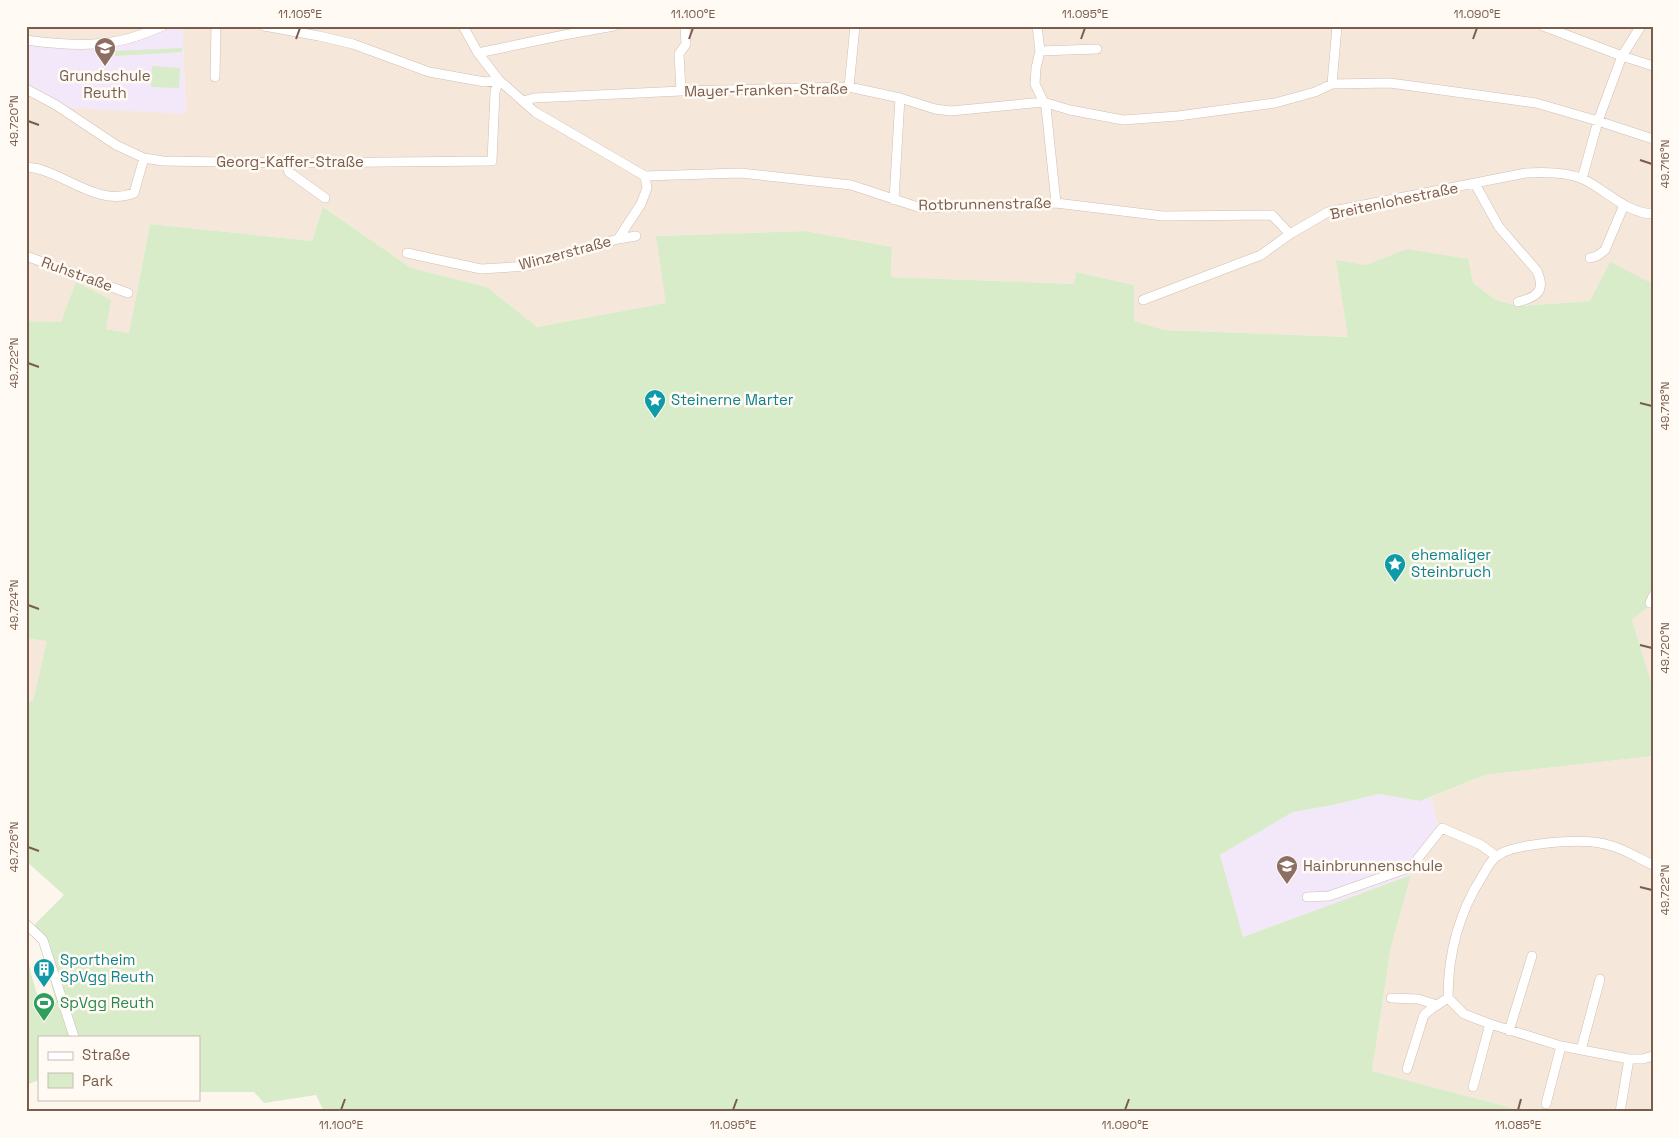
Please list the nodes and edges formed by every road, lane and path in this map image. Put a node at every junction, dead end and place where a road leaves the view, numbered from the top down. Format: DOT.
graph roads {
  1 [pos="163,26"];
  2 [pos="216,26"];
  3 [pos="264,26"];
  4 [pos="463,26"];
  5 [pos="614,26"];
  6 [pos="685,26"];
  7 [pos="854,26"];
  8 [pos="1037,26"];
  9 [pos="1337,26"];
  10 [pos="1544,26"];
  11 [pos="1641,26"];
  12 [pos="26,40"];
  13 [pos="1097,49"];
  14 [pos="1040,51"];
  15 [pos="478,53"];
  16 [pos="1622,56"];
  17 [pos="1653,66"];
  18 [pos="215,76"];
  19 [pos="499,80"];
  20 [pos="1332,84"];
  21 [pos="849,87"];
  22 [pos="26,89"];
  23 [pos="680,91"];
  24 [pos="900,98"];
  25 [pos="523,101"];
  26 [pos="1043,102"];
  27 [pos="1598,121"];
  28 [pos="1653,140"];
  29 [pos="144,158"];
  30 [pos="286,163"];
  31 [pos="26,167"];
  32 [pos="645,176"];
  33 [pos="1582,178"];
  34 [pos="1475,184"];
  35 [pos="325,198"];
  36 [pos="894,200"];
  37 [pos="1056,203"];
  38 [pos="1624,205"];
  39 [pos="1653,214"];
  40 [pos="1290,234"];
  41 [pos="636,236"];
  42 [pos="618,239"];
  43 [pos="407,253"];
  44 [pos="26,256"];
  45 [pos="1590,258"];
  46 [pos="128,293"];
  47 [pos="1143,300"];
  48 [pos="1518,302"];
  49 [pos="1496,856"];
  50 [pos="1653,865"];
  51 [pos="1307,897"];
  52 [pos="26,924"];
  53 [pos="1532,956"];
  54 [pos="1600,979"];
  55 [pos="1391,998"];
  56 [pos="1448,998"];
  57 [pos="1437,1006"];
  58 [pos="1490,1024"];
  59 [pos="1509,1031"];
  60 [pos="74,1036"];
  61 [pos="1561,1046"];
  62 [pos="1581,1050"];
  63 [pos="1653,1056"];
  64 [pos="1629,1059"];
  65 [pos="1407,1069"];
  66 [pos="1472,1087"];
  67 [pos="1546,1104"];
  68 [pos="1620,1112"];
  1 -- 12 [label="street"];
  2 -- 18 [label="street"];
  3 -- 19 [label="street"];
  4 -- 15 [label="street"];
  5 -- 15 [label="street"];
  6 -- 23 [label="street"];
  7 -- 21 [label="street"];
  8 -- 14 [label="street"];
  9 -- 20 [label="street"];
  10 -- 16 [label="street"];
  11 -- 16 [label="street"];
  13 -- 14 [label="street"];
  14 -- 26 [label="street"];
  15 -- 19 [label="street"];
  16 -- 17 [label="street"];
  16 -- 27 [label="street"];
  19 -- 25 [label="street"];
  19 -- 30 [label="street, Georg-Kaffer-Straße"];
  20 -- 26 [label="street, Mayer-Franken-Straße"];
  20 -- 27 [label="street, Mayer-Franken-Straße"];
  21 -- 23 [label="street, Mayer-Franken-Straße"];
  21 -- 24 [label="street, Mayer-Franken-Straße"];
  22 -- 29 [label="street, Georg-Kaffer-Straße"];
  23 -- 25 [label="street, Mayer-Franken-Straße"];
  24 -- 26 [label="street, Mayer-Franken-Straße"];
  24 -- 36 [label="street"];
  25 -- 32 [label="street"];
  26 -- 37 [label="street"];
  27 -- 28 [label="street, Mayer-Franken-Straße"];
  27 -- 33 [label="street"];
  29 -- 30 [label="street, Georg-Kaffer-Straße"];
  29 -- 31 [label="street"];
  30 -- 35 [label="street"];
  32 -- 36 [label="street, Rotbrunnenstraße"];
  32 -- 42 [label="street"];
  33 -- 34 [label="street, Breitenlohestraße"];
  33 -- 38 [label="street, Breitenlohestraße"];
  34 -- 40 [label="street, Breitenlohestraße"];
  34 -- 48 [label="street"];
  36 -- 37 [label="street, Rotbrunnenstraße"];
  37 -- 40 [label="street, Rotbrunnenstraße"];
  38 -- 39 [label="street, Breitenlohestraße"];
  38 -- 45 [label="street"];
  40 -- 47 [label="street, Breitenlohestraße"];
  41 -- 42 [label="street, Winzerstraße"];
  42 -- 43 [label="street, Winzerstraße"];
  44 -- 46 [label="street, Ruhstraße"];
  49 -- 50 [label="street"];
  49 -- 51 [label="street"];
  49 -- 56 [label="street"];
  52 -- 60 [label="street"];
  53 -- 59 [label="street"];
  54 -- 62 [label="street"];
  55 -- 57 [label="street"];
  56 -- 57 [label="street"];
  56 -- 58 [label="street"];
  57 -- 65 [label="street"];
  58 -- 59 [label="street"];
  58 -- 66 [label="street"];
  59 -- 61 [label="street"];
  61 -- 62 [label="street"];
  61 -- 67 [label="street"];
  62 -- 64 [label="street"];
  63 -- 64 [label="street"];
  64 -- 68 [label="street"];
}
